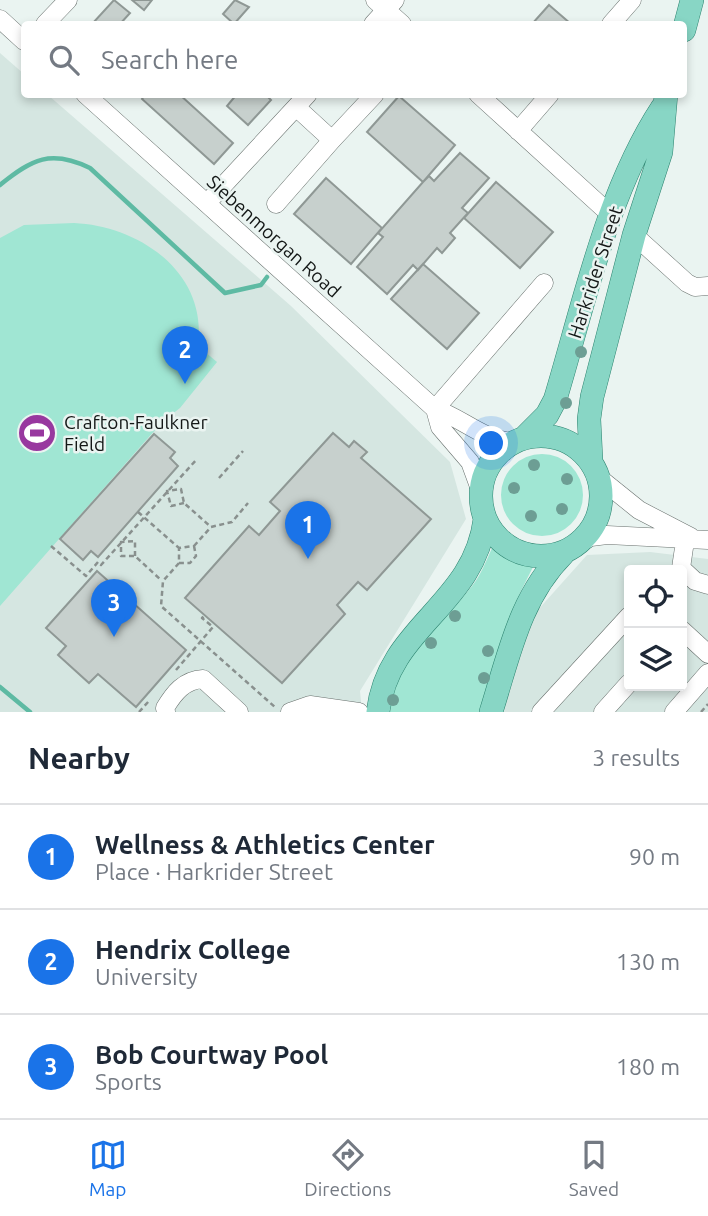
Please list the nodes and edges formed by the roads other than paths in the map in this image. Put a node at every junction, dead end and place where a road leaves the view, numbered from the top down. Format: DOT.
graph roads {
  1 [pos="68,0"];
  2 [pos="632,0"];
  3 [pos="692,0"];
  4 [pos="386,3"];
  5 [pos="0,19"];
  6 [pos="49,21"];
  7 [pos="375,21"];
  8 [pos="400,21"];
  9 [pos="614,21"];
  10 [pos="686,21"];
  11 [pos="21,38"];
  12 [pos="89,98"];
  13 [pos="370,98"];
  14 [pos="482,98"];
  15 [pos="547,98"];
  16 [pos="665,100"];
  17 [pos="302,101"];
  18 [pos="518,131"];
  19 [pos="332,140"];
  20 [pos="207,204"];
  21 [pos="276,204"];
  22 [pos="611,216"];
  23 [pos="634,235"];
  24 [pos="544,283"];
  25 [pos="708,286"];
  26 [pos="435,409"];
  27 [pos="518,439"];
  28 [pos="594,468"];
  29 [pos="481,492"];
  30 [pos="485,519"];
  31 [pos="697,540"];
  32 [pos="571,549"];
  33 [pos="708,585"];
  34 [pos="624,621"];
  35 [pos="687,635"];
  36 [pos="708,654"];
  37 [pos="708,673"];
  38 [pos="624,688"];
  39 [pos="284,711"];
  40 [pos="166,712"];
  41 [pos="240,712"];
  42 [pos="359,712"];
  43 [pos="378,712"];
  44 [pos="491,712"];
  45 [pos="541,712"];
  46 [pos="604,712"];
  47 [pos="674,712"];
  1 -- 6 [label="street"];
  2 -- 9 [label="street"];
  3 -- 10 [label="main road"];
  4 -- 7 [label="street"];
  4 -- 8 [label="street"];
  5 -- 11 [label="street"];
  12 -- 20 [label="street, Siebenmorgan Road"];
  13 -- 19 [label="street"];
  14 -- 18 [label="street"];
  15 -- 18 [label="street"];
  16 -- 22 [label="main road, Harkrider Street"];
  16 -- 23 [label="main road, Harkrider Street"];
  17 -- 19 [label="street"];
  17 -- 20 [label="street"];
  18 -- 22 [label="street"];
  19 -- 21 [label="street"];
  20 -- 26 [label="street, Siebenmorgan Road"];
  22 -- 27 [label="main road, Harkrider Street"];
  23 -- 25 [label="street"];
  23 -- 28 [label="main road, Harkrider Street"];
  24 -- 26 [label="street"];
  26 -- 27 [label="street, Siebenmorgan Road"];
  26 -- 29 [label="street, Siebenmorgan Road"];
  27 -- 28 [label="main road"];
  27 -- 29 [label="main road"];
  28 -- 31 [label="street"];
  28 -- 32 [label="main road"];
  29 -- 30 [label="main road"];
  30 -- 32 [label="main road"];
  30 -- 43 [label="main road"];
  31 -- 32 [label="street"];
  31 -- 33 [label="street"];
  32 -- 44 [label="main road"];
  34 -- 45 [label="street"];
  35 -- 36 [label="street"];
  37 -- 47 [label="street"];
  38 -- 46 [label="street"];
  39 -- 42 [label="street"];
  40 -- 41 [label="street"];
}
